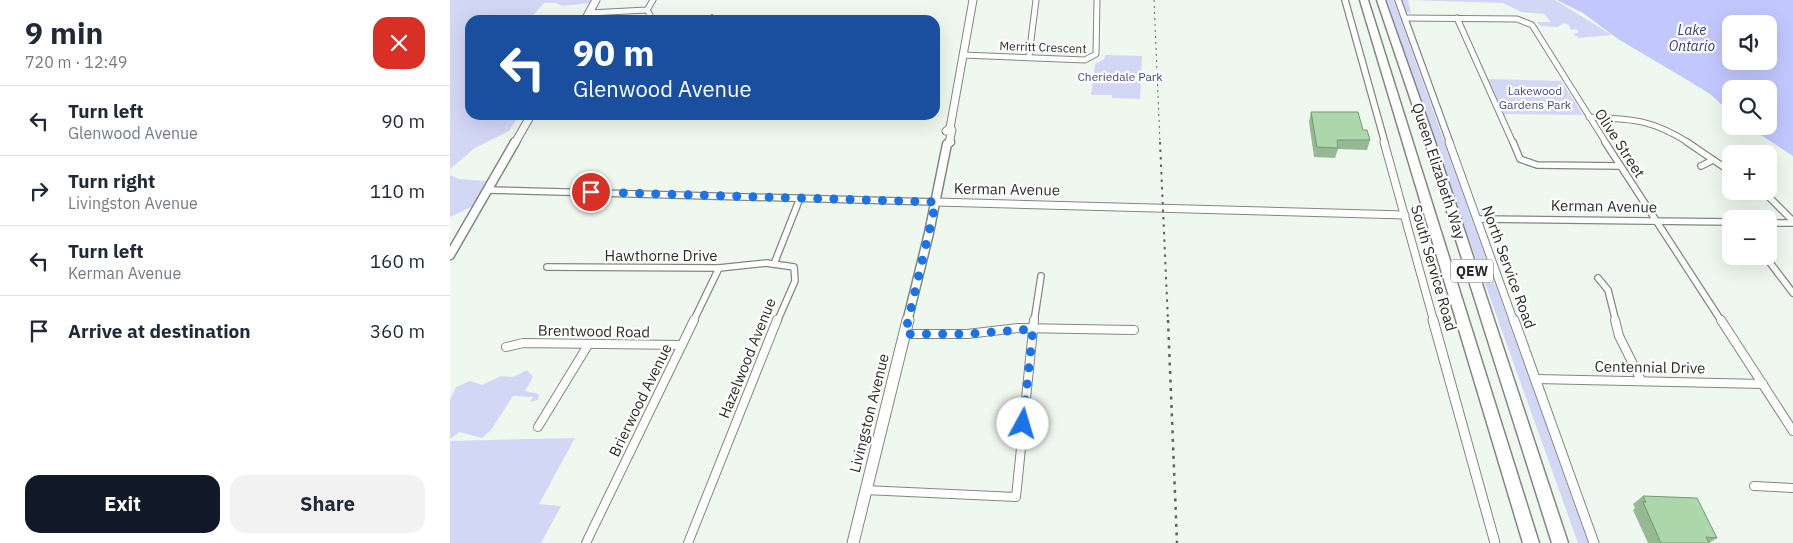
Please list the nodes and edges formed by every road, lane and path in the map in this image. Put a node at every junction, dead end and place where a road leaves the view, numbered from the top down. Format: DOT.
graph roads {
  1 [pos="596,0"];
  2 [pos="653,0"];
  3 [pos="973,0"];
  4 [pos="1036,0"];
  5 [pos="1097,0"];
  6 [pos="1345,0"];
  7 [pos="1364,0"];
  8 [pos="1381,0"];
  9 [pos="1398,0"];
  10 [pos="647,10"];
  11 [pos="589,13"];
  12 [pos="650,15"];
  13 [pos="1405,18"];
  14 [pos="1457,18"];
  15 [pos="963,55"];
  16 [pos="1029,56"];
  17 [pos="1589,117"];
  18 [pos="528,120"];
  19 [pos="1713,160"];
  20 [pos="1620,166"];
  21 [pos="1701,166"];
  22 [pos="1722,166"];
  23 [pos="488,190"];
  24 [pos="800,198"];
  25 [pos="1772,200"];
  26 [pos="936,202"];
  27 [pos="1405,215"];
  28 [pos="1477,219"];
  29 [pos="1655,220"];
  30 [pos="1722,222"];
  31 [pos="1793,222"];
  32 [pos="1777,223"];
  33 [pos="450,255"];
  34 [pos="774,264"];
  35 [pos="1773,265"];
  36 [pos="546,266"];
  37 [pos="719,268"];
  38 [pos="1041,276"];
  39 [pos="1598,278"];
  40 [pos="1790,285"];
  41 [pos="1793,293"];
  42 [pos="1033,329"];
  43 [pos="1134,330"];
  44 [pos="905,334"];
  45 [pos="588,345"];
  46 [pos="682,345"];
  47 [pos="506,347"];
  48 [pos="1536,378"];
  49 [pos="1641,380"];
  50 [pos="1763,384"];
  51 [pos="538,426"];
  52 [pos="1793,431"];
  53 [pos="1754,486"];
  54 [pos="1793,488"];
  55 [pos="865,490"];
  56 [pos="586,543"];
  57 [pos="688,543"];
  58 [pos="853,543"];
  59 [pos="1495,543"];
  60 [pos="1531,543"];
  61 [pos="1560,543"];
  62 [pos="1594,543"];
  1 -- 11 [label="main road"];
  2 -- 10 [label="street"];
  3 -- 15 [label="main road, Livingston Avenue"];
  4 -- 16 [label="street"];
  5 -- 16 [label="street, Merritt Crescent"];
  6 -- 27 [label="street, South Service Road"];
  7 -- 60 [label="highway, Queen Elizabeth Way / QEW"];
  8 -- 61 [label="highway, Queen Elizabeth Way / QEW"];
  9 -- 13 [label="street, North Service Road"];
  10 -- 11 [label="street"];
  10 -- 12 [label="street"];
  13 -- 14 [label="street, Olive Street"];
  13 -- 28 [label="street, North Service Road"];
  14 -- 17 [label="street, Olive Street"];
  14 -- 20 [label="street"];
  15 -- 16 [label="street, Merritt Crescent"];
  15 -- 26 [label="main road, Livingston Avenue"];
  17 -- 19 [label="street"];
  17 -- 20 [label="street, Olive Street"];
  18 -- 23 [label="main road"];
  19 -- 21 [label="street"];
  19 -- 22 [label="street"];
  20 -- 29 [label="street, Olive Street"];
  23 -- 24 [label="street, Kerman Avenue"];
  23 -- 33 [label="main road"];
  24 -- 26 [label="street, Kerman Avenue"];
  24 -- 34 [label="street"];
  25 -- 31 [label="street"];
  26 -- 27 [label="street, Kerman Avenue"];
  26 -- 44 [label="main road, Livingston Avenue"];
  27 -- 59 [label="street, South Service Road"];
  28 -- 29 [label="street, Kerman Avenue"];
  28 -- 48 [label="street, North Service Road"];
  29 -- 30 [label="street, Kerman Avenue"];
  29 -- 50 [label="street, Olive Street"];
  31 -- 32 [label="street"];
  34 -- 37 [label="street, Hawthorne Drive"];
  34 -- 57 [label="street, Hazelwood Avenue"];
  35 -- 40 [label="street"];
  36 -- 37 [label="street, Hawthorne Drive"];
  37 -- 46 [label="street, Brierwood Avenue"];
  38 -- 42 [label="street"];
  39 -- 49 [label="street"];
  40 -- 41 [label="street"];
  42 -- 43 [label="street"];
  42 -- 44 [label="street"];
  42 -- 55 [label="street"];
  44 -- 55 [label="main road, Livingston Avenue"];
  45 -- 46 [label="street, Brentwood Road"];
  45 -- 47 [label="street, Brentwood Road"];
  45 -- 51 [label="street"];
  46 -- 56 [label="street, Brierwood Avenue"];
  48 -- 49 [label="street, Centennial Drive"];
  48 -- 62 [label="street, North Service Road"];
  49 -- 50 [label="street, Centennial Drive"];
  50 -- 52 [label="street, Olive Street"];
  53 -- 54 [label="street"];
  55 -- 58 [label="main road, Livingston Avenue"];
}
